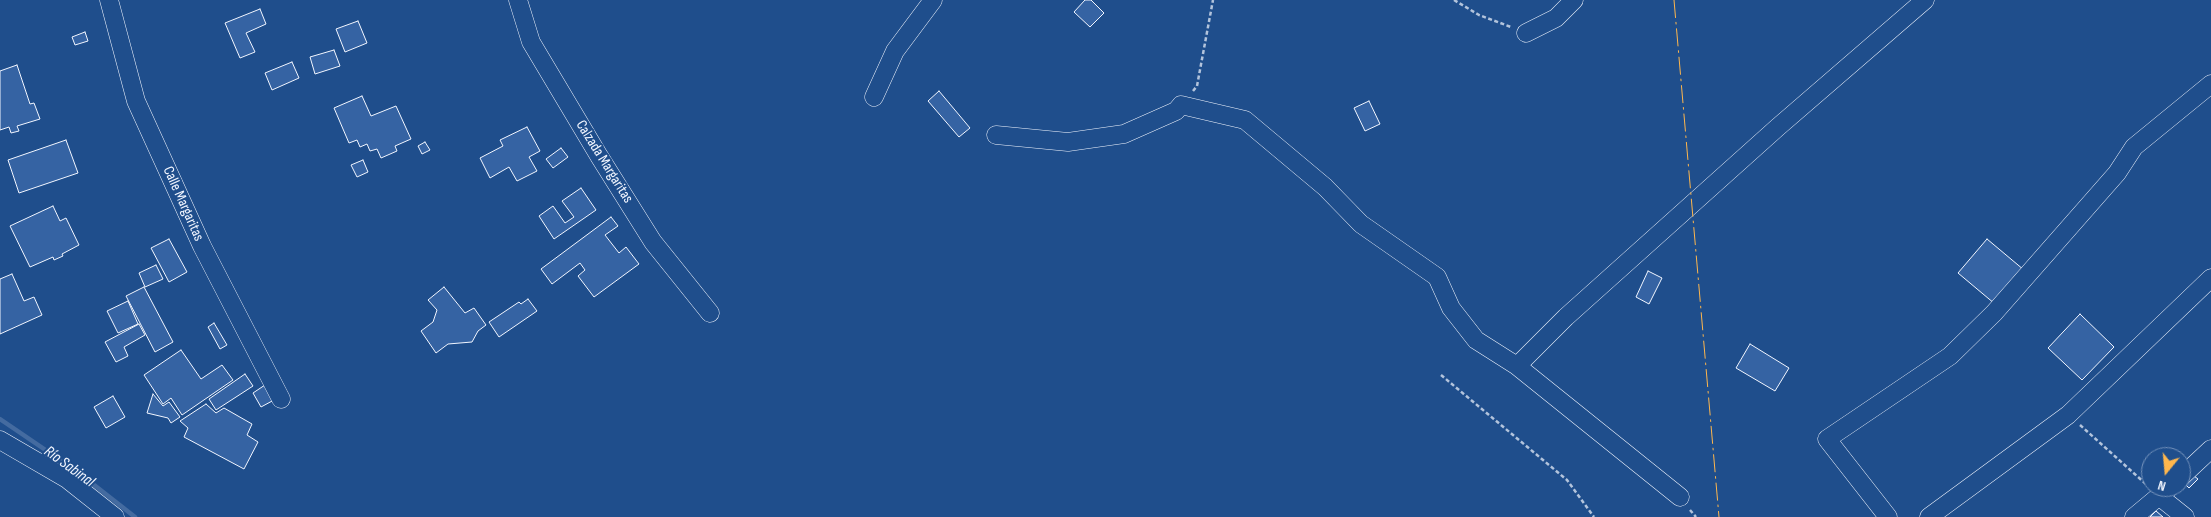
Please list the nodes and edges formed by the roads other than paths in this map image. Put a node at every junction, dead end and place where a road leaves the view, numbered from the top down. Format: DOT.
graph roads {
  1 [pos="109,0"];
  2 [pos="518,0"];
  3 [pos="932,0"];
  4 [pos="1574,0"];
  5 [pos="1925,0"];
  6 [pos="1526,33"];
  7 [pos="2211,84"];
  8 [pos="874,97"];
  9 [pos="996,135"];
  10 [pos="2211,278"];
  11 [pos="710,313"];
  12 [pos="1517,366"];
  13 [pos="281,399"];
  14 [pos="0,440"];
  15 [pos="2211,449"];
  16 [pos="2191,468"];
  17 [pos="1680,497"];
  18 [pos="2159,497"];
  19 [pos="2169,497"];
  20 [pos="115,517"];
  21 [pos="1888,517"];
  22 [pos="1929,517"];
  23 [pos="2134,517"];
  24 [pos="2185,517"];
  1 -- 13 [label="street, Calle Margaritas"];
  2 -- 11 [label="street, Calzada Margaritas"];
  3 -- 8 [label="street"];
  4 -- 6 [label="street"];
  5 -- 12 [label="street"];
  7 -- 21 [label="street"];
  9 -- 12 [label="street"];
  10 -- 22 [label="street"];
  12 -- 17 [label="street"];
  14 -- 20 [label="street"];
  15 -- 16 [label="street"];
  18 -- 23 [label="street"];
  19 -- 24 [label="street"];
}
